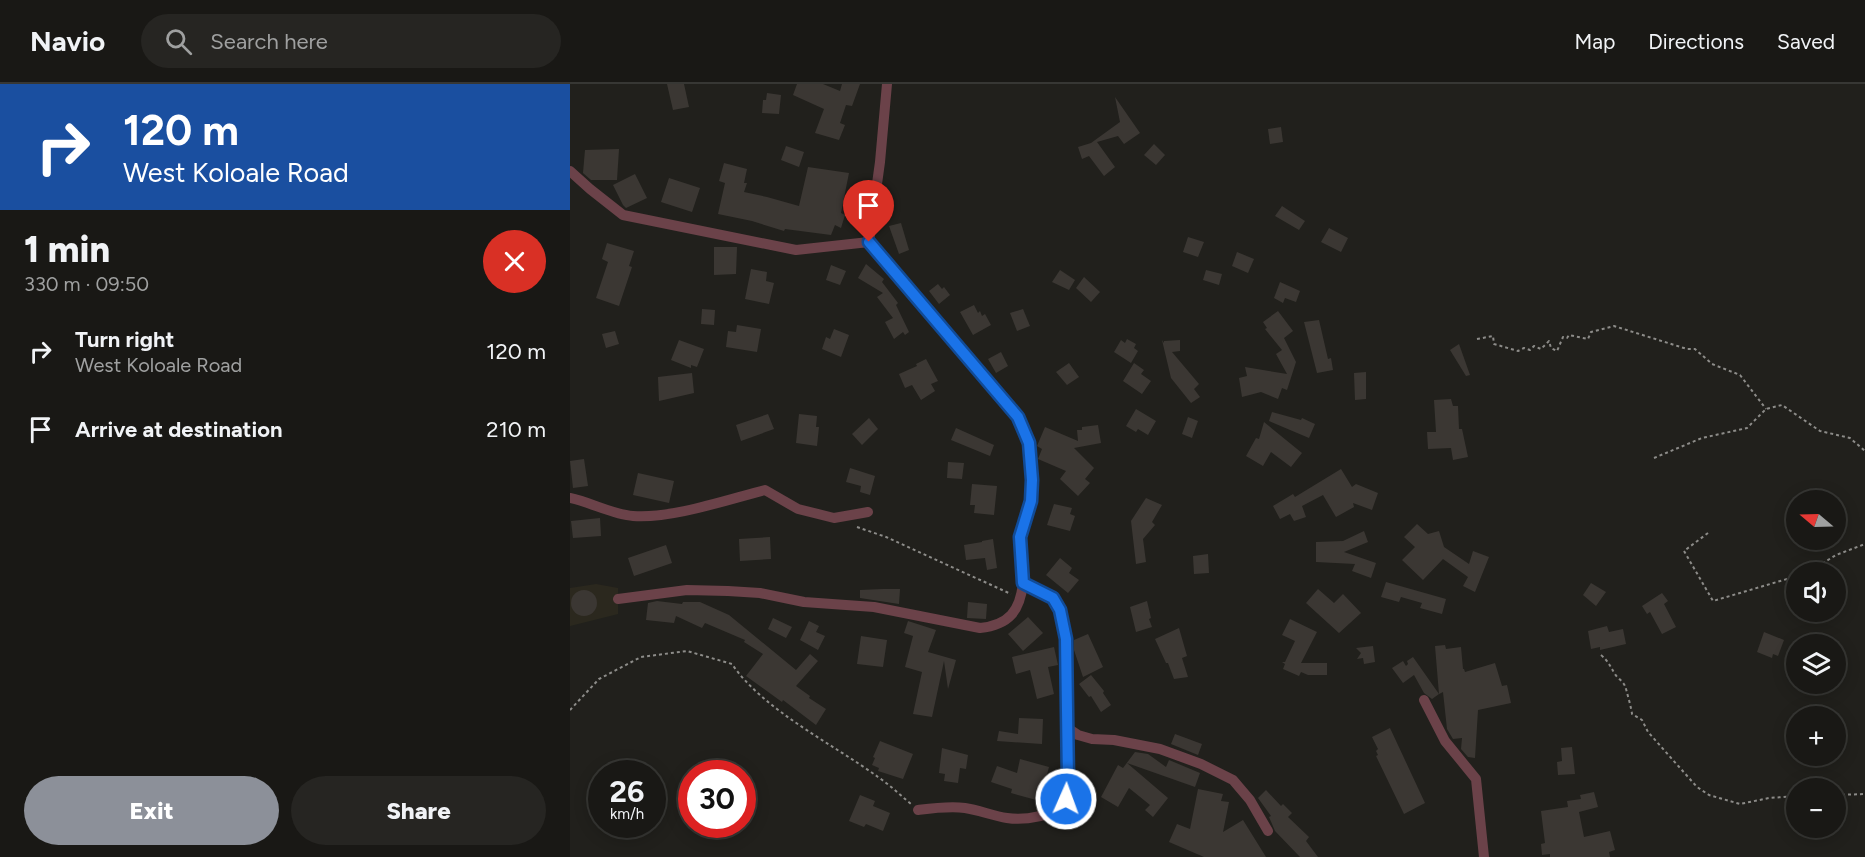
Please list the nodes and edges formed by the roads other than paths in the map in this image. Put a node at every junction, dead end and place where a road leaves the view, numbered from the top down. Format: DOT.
graph roads {
  1 [pos="886,84"];
  2 [pos="570,171"];
  3 [pos="869,242"];
  4 [pos="570,498"];
  5 [pos="868,512"];
  6 [pos="1023,583"];
  7 [pos="618,599"];
  8 [pos="1424,700"];
  9 [pos="1066,727"];
  10 [pos="918,810"];
  11 [pos="1268,831"];
  12 [pos="1484,857"];
  1 -- 3 [label="street"];
  2 -- 3 [label="street"];
  3 -- 6 [label="street"];
  4 -- 5 [label="street"];
  6 -- 7 [label="street"];
  6 -- 9 [label="street"];
  8 -- 12 [label="street"];
  9 -- 10 [label="street"];
  9 -- 11 [label="street"];
}
